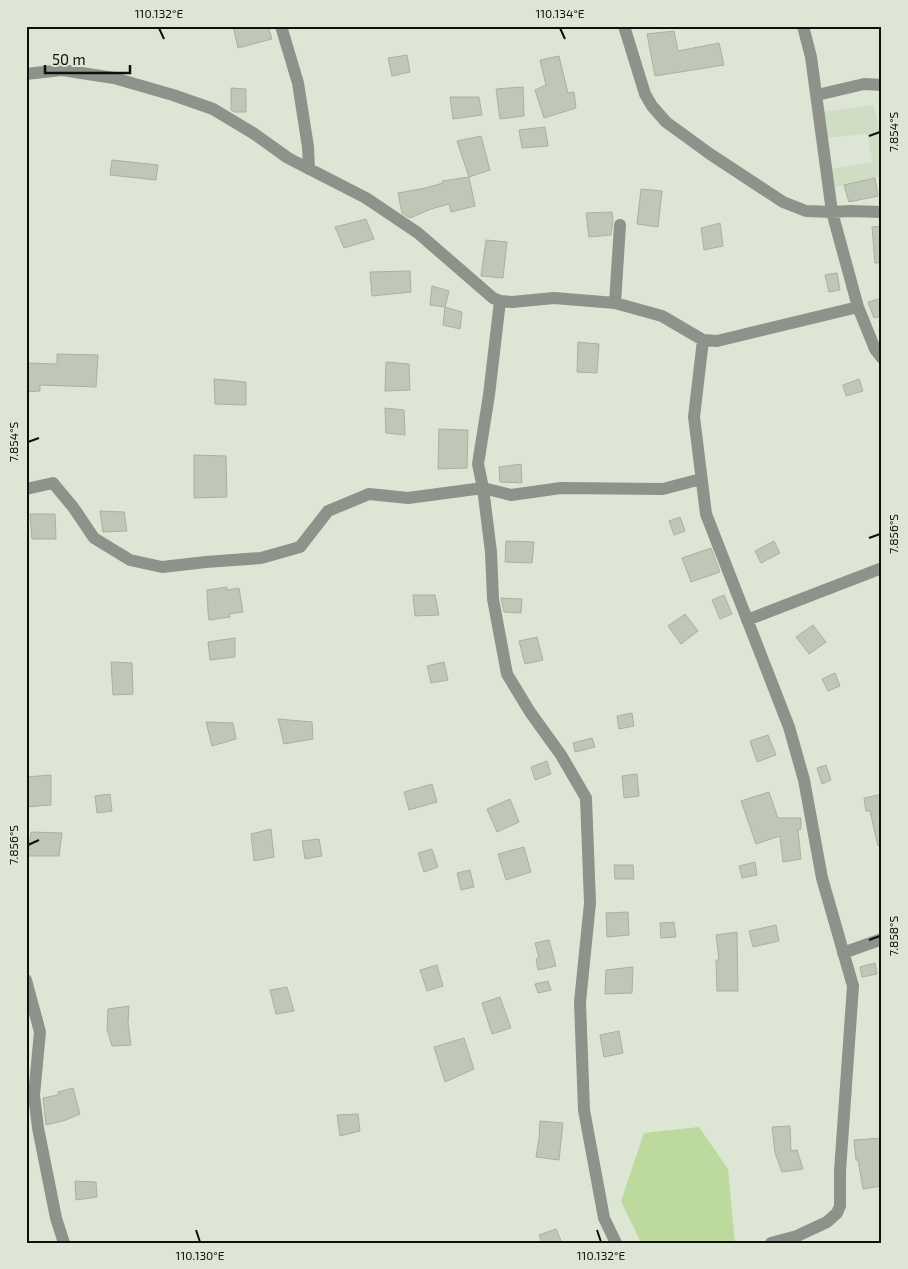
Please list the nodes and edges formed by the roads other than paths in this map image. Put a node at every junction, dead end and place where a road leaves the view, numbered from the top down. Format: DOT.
graph roads {
  1 [pos="281,26"];
  2 [pos="624,26"];
  3 [pos="803,26"];
  4 [pos="26,74"];
  5 [pos="882,84"];
  6 [pos="816,95"];
  7 [pos="309,170"];
  8 [pos="832,212"];
  9 [pos="882,212"];
  10 [pos="620,224"];
  11 [pos="500,301"];
  12 [pos="615,303"];
  13 [pos="858,307"];
  14 [pos="703,340"];
  15 [pos="882,358"];
  16 [pos="701,479"];
  17 [pos="483,488"];
  18 [pos="26,489"];
  19 [pos="882,568"];
  20 [pos="747,620"];
  21 [pos="882,939"];
  22 [pos="843,953"];
  23 [pos="27,986"];
  24 [pos="64,1243"];
  25 [pos="616,1243"];
  26 [pos="771,1243"];
  1 -- 7 [label="street"];
  2 -- 8 [label="street"];
  3 -- 6 [label="street"];
  4 -- 7 [label="street"];
  5 -- 6 [label="street"];
  6 -- 8 [label="street"];
  7 -- 11 [label="street"];
  8 -- 9 [label="street"];
  8 -- 13 [label="street"];
  10 -- 12 [label="street"];
  11 -- 12 [label="street"];
  11 -- 17 [label="street"];
  12 -- 14 [label="street"];
  13 -- 14 [label="street"];
  13 -- 15 [label="street"];
  14 -- 16 [label="street"];
  16 -- 17 [label="street"];
  16 -- 20 [label="street"];
  17 -- 18 [label="street"];
  17 -- 25 [label="street"];
  19 -- 20 [label="street"];
  20 -- 22 [label="street"];
  21 -- 22 [label="street"];
  22 -- 26 [label="street"];
  23 -- 24 [label="street"];
}
